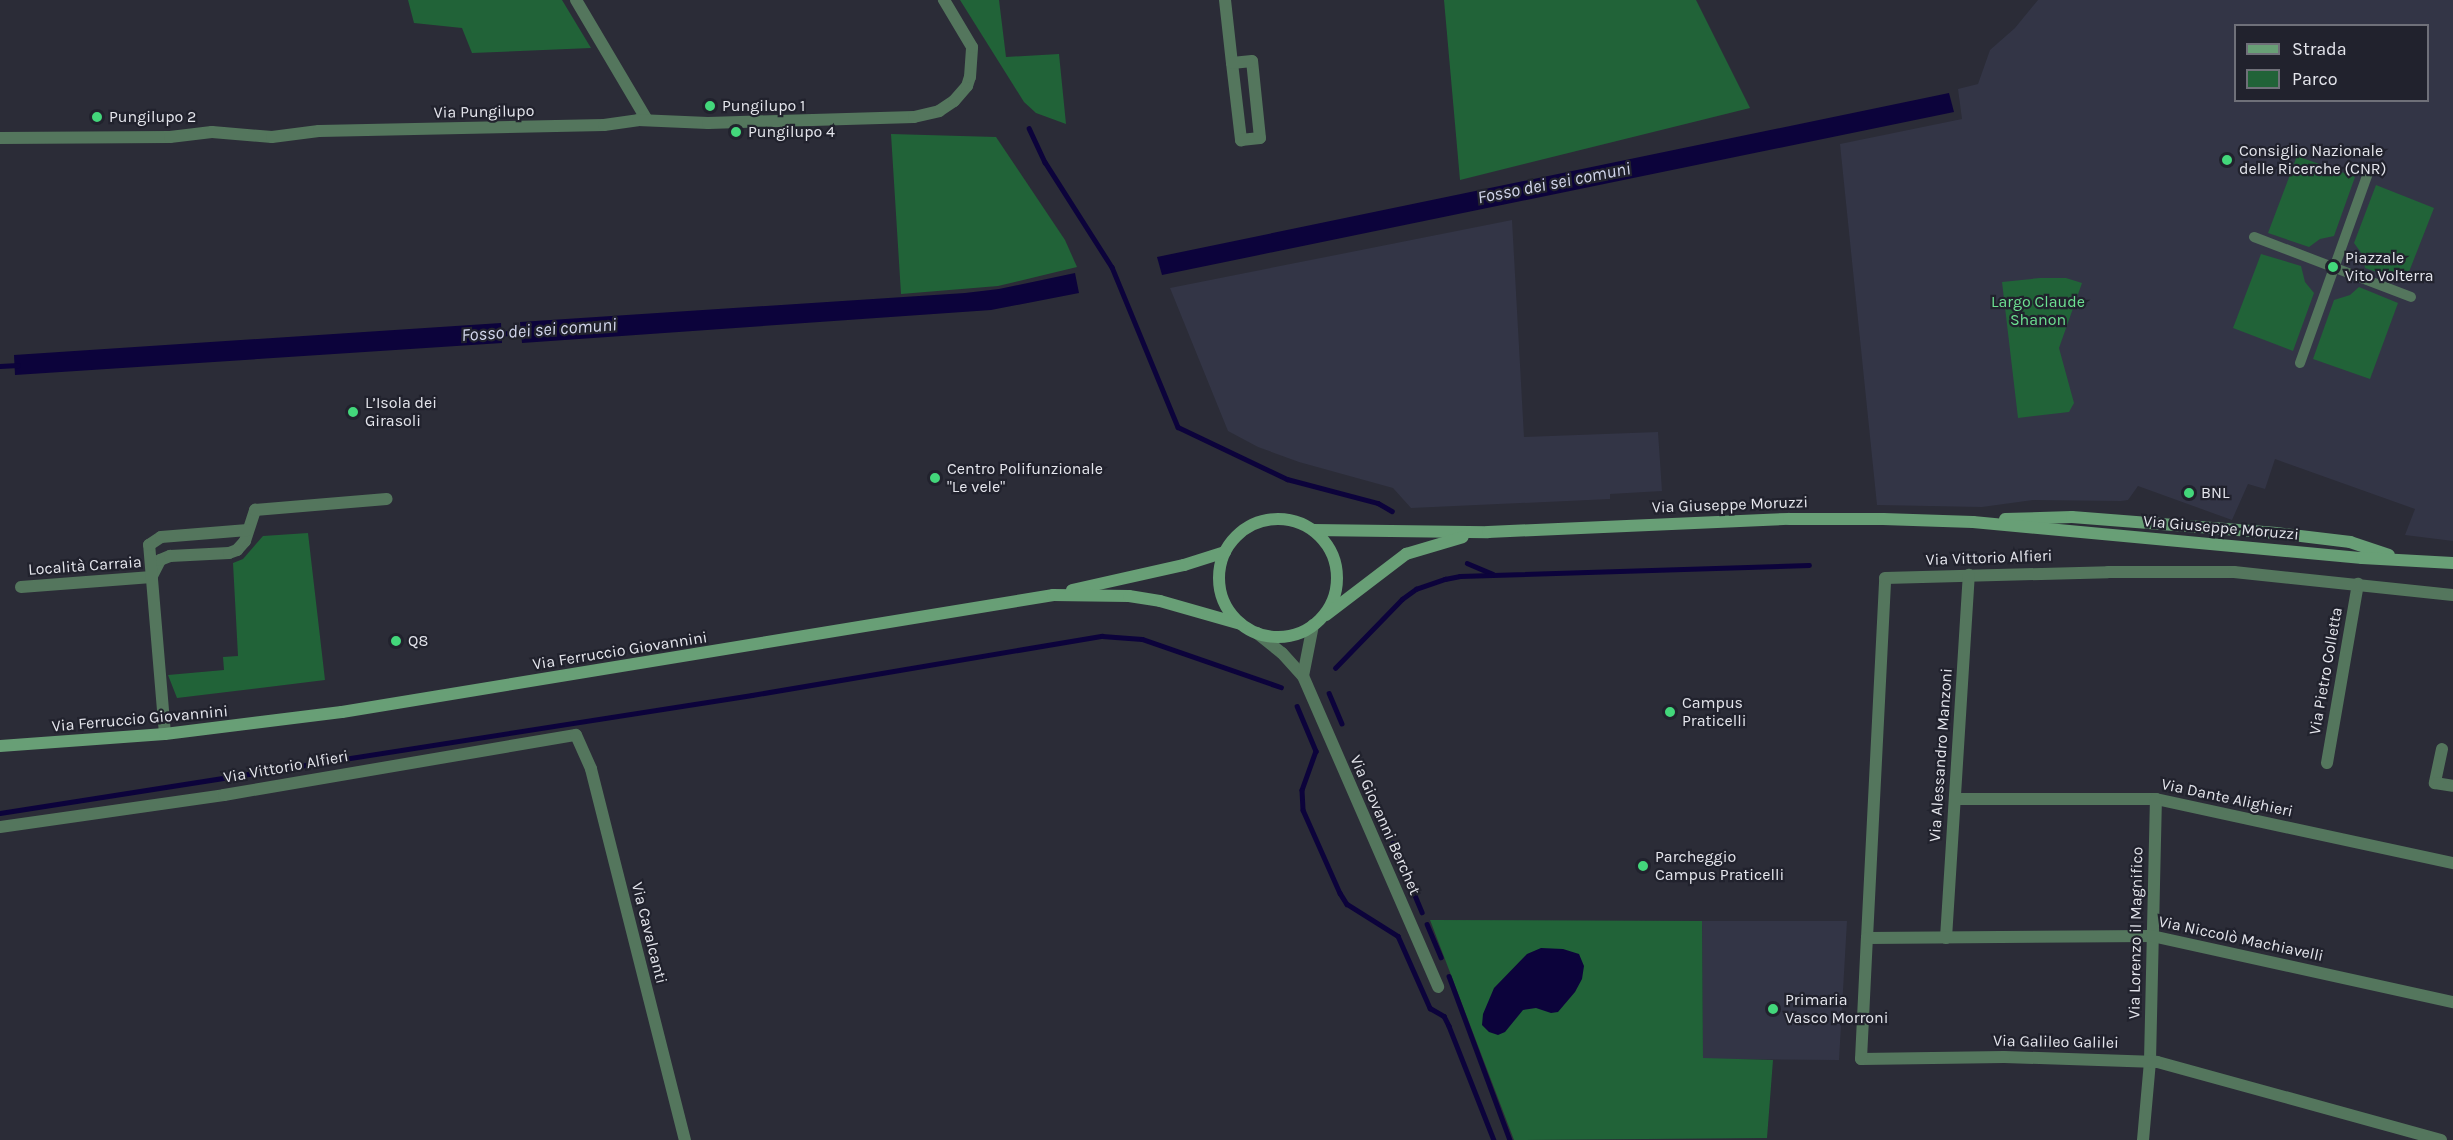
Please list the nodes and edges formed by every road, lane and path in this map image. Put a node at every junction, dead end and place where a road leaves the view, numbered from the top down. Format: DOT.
graph roads {
  1 [pos="576,0"];
  2 [pos="944,0"];
  3 [pos="1226,0"];
  4 [pos="1232,63"];
  5 [pos="647,120"];
  6 [pos="0,138"];
  7 [pos="2370,170"];
  8 [pos="2254,237"];
  9 [pos="2334,267"];
  10 [pos="2411,297"];
  11 [pos="2300,363"];
  12 [pos="387,499"];
  13 [pos="1313,530"];
  14 [pos="248,531"];
  15 [pos="1488,532"];
  16 [pos="1225,552"];
  17 [pos="2453,563"];
  18 [pos="1969,575"];
  19 [pos="152,578"];
  20 [pos="2358,584"];
  21 [pos="21,586"];
  22 [pos="1053,595"];
  23 [pos="2453,595"];
  24 [pos="1316,623"];
  25 [pos="1241,624"];
  26 [pos="1257,633"];
  27 [pos="1303,676"];
  28 [pos="165,734"];
  29 [pos="576,735"];
  30 [pos="0,746"];
  31 [pos="2442,748"];
  32 [pos="2327,763"];
  33 [pos="2453,786"];
  34 [pos="1955,799"];
  35 [pos="2156,799"];
  36 [pos="0,827"];
  37 [pos="2453,863"];
  38 [pos="2152,936"];
  39 [pos="1867,938"];
  40 [pos="1946,938"];
  41 [pos="1438,987"];
  42 [pos="2453,1002"];
  43 [pos="2150,1061"];
  44 [pos="685,1140"];
  45 [pos="2143,1140"];
  46 [pos="2441,1140"];
  1 -- 5 [label="street"];
  2 -- 5 [label="street, Via Pungilupo"];
  3 -- 4 [label="street"];
  4 -- 4 [label="street"];
  5 -- 6 [label="street, Via Pungilupo"];
  7 -- 9 [label="street"];
  8 -- 9 [label="street"];
  9 -- 10 [label="street"];
  9 -- 11 [label="street"];
  12 -- 14 [label="street, Località Carraia"];
  13 -- 15 [label="main road, Via Giuseppe Moruzzi"];
  13 -- 16 [label="main road"];
  13 -- 24 [label="main road"];
  14 -- 19 [label="street, Località Carraia"];
  14 -- 19 [label="street, Località Carraia"];
  15 -- 17 [label="main road, Via Giuseppe Moruzzi"];
  15 -- 24 [label="main road, Via Giuseppe Moruzzi"];
  16 -- 22 [label="main road"];
  16 -- 25 [label="main road"];
  18 -- 20 [label="street, Via Vittorio Alfieri"];
  18 -- 34 [label="street, Via Alessandro Manzoni"];
  18 -- 39 [label="street, Via Vittorio Alfieri"];
  19 -- 21 [label="street, Località Carraia"];
  19 -- 28 [label="street, Località Carraia"];
  20 -- 23 [label="street, Via Vittorio Alfieri"];
  20 -- 32 [label="street, Via Pietro Colletta"];
  22 -- 25 [label="main road, Via Ferruccio Giovannini"];
  22 -- 28 [label="main road, Via Ferruccio Giovannini"];
  24 -- 26 [label="main road"];
  24 -- 27 [label="street"];
  25 -- 26 [label="main road"];
  26 -- 27 [label="street, Via Giovanni Berchet"];
  27 -- 41 [label="street, Via Giovanni Berchet"];
  28 -- 30 [label="main road, Via Ferruccio Giovannini"];
  29 -- 36 [label="street, Via Vittorio Alfieri"];
  29 -- 44 [label="street, Via Cavalcanti"];
  31 -- 33 [label="street"];
  34 -- 35 [label="street, Via Dante Alighieri"];
  34 -- 40 [label="street, Via Alessandro Manzoni"];
  35 -- 37 [label="street, Via Dante Alighieri"];
  35 -- 38 [label="street, Via Lorenzo il Magnifico"];
  38 -- 40 [label="street, Via Niccolò Machiavelli"];
  38 -- 42 [label="street, Via Niccolò Machiavelli"];
  38 -- 43 [label="street, Via Lorenzo il Magnifico"];
  39 -- 40 [label="street"];
  39 -- 43 [label="street, Via Galileo Galilei"];
  43 -- 45 [label="street, Via Lorenzo il Magnifico"];
  43 -- 46 [label="street, Via Galileo Galilei"];
}
